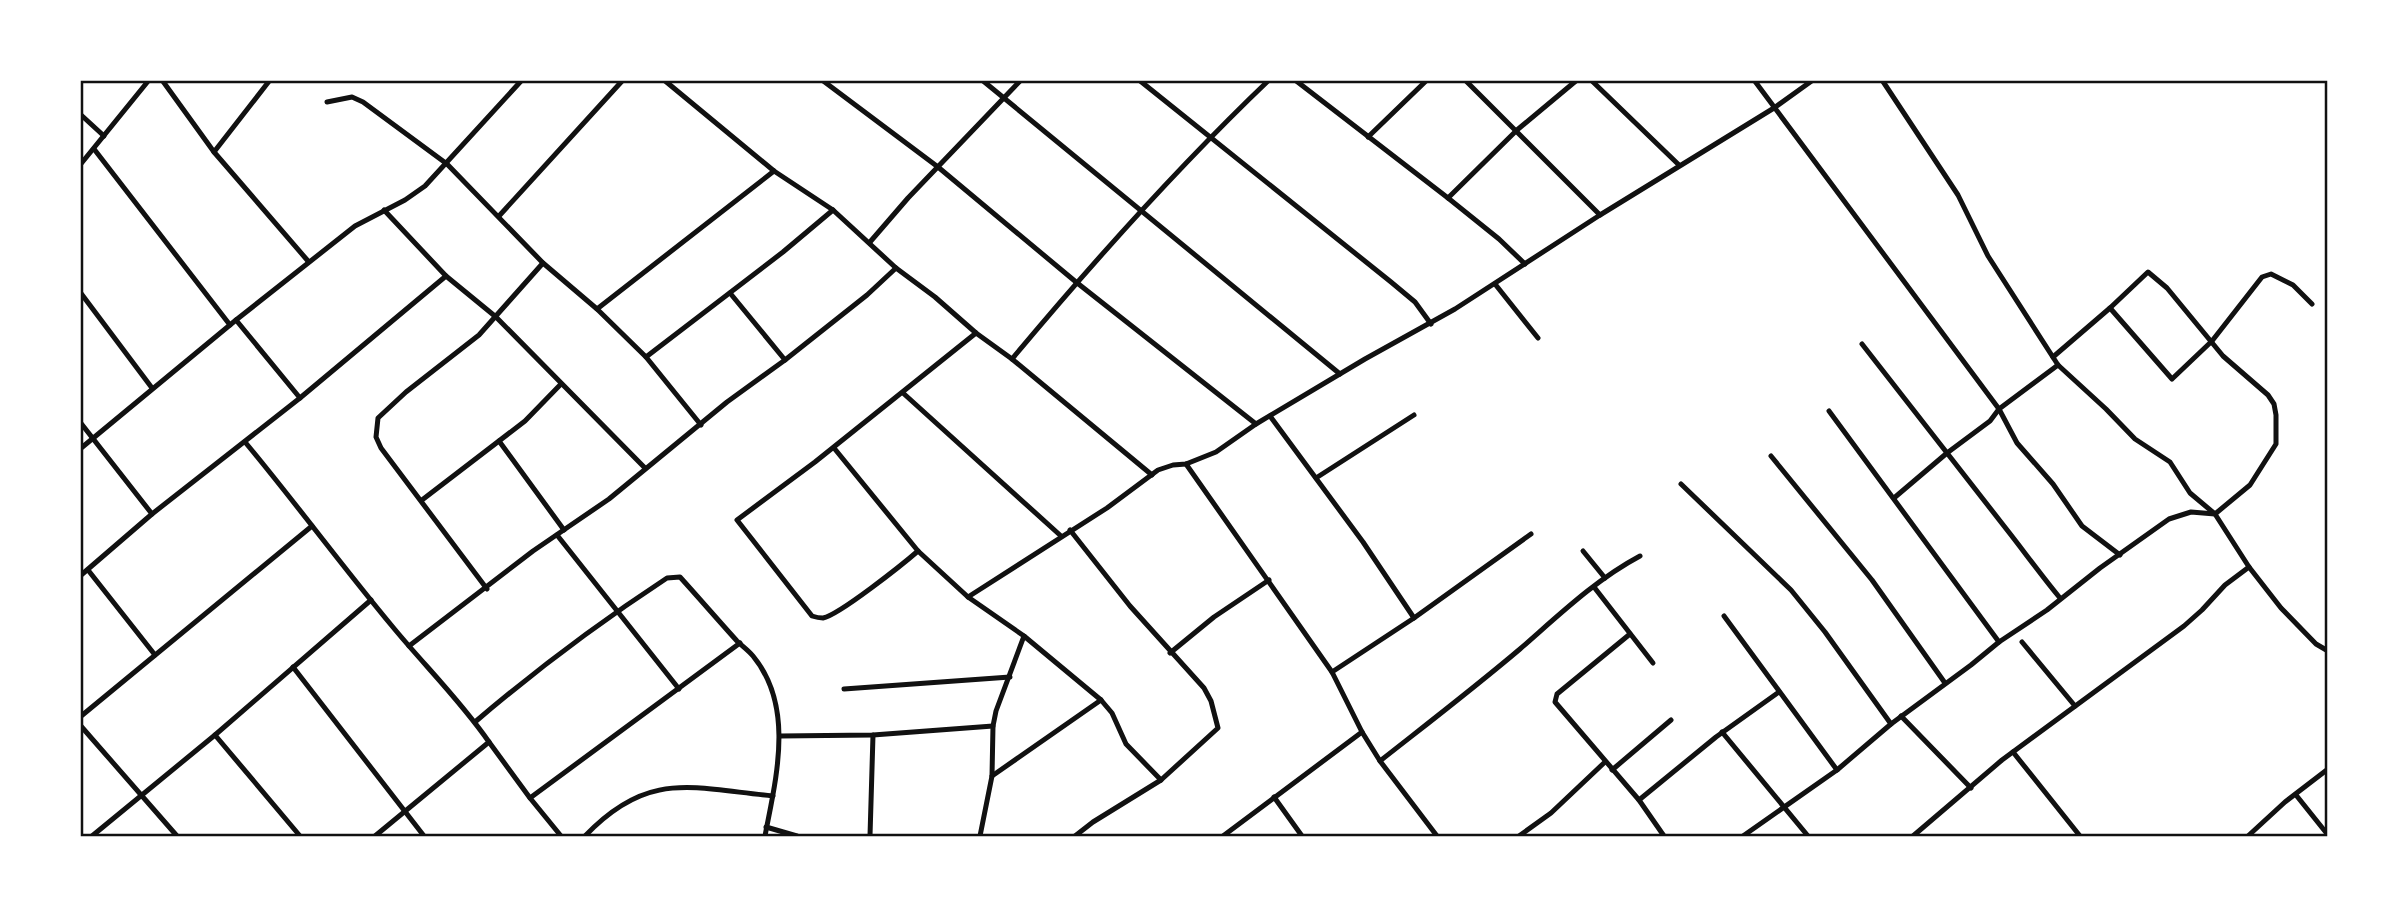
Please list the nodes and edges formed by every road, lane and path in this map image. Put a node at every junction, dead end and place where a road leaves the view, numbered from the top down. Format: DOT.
graph roads {
  1 [pos="149,80"];
  2 [pos="162,80"];
  3 [pos="270,80"];
  4 [pos="511,80"];
  5 [pos="623,80"];
  6 [pos="664,80"];
  7 [pos="822,80"];
  8 [pos="982,80"];
  9 [pos="1021,80"];
  10 [pos="1139,80"];
  11 [pos="1269,80"];
  12 [pos="1294,80"];
  13 [pos="1427,80"];
  14 [pos="1465,80"];
  15 [pos="1577,80"];
  16 [pos="1591,80"];
  17 [pos="1754,80"];
  18 [pos="1813,80"];
  19 [pos="1882,80"];
  20 [pos="520,83"];
  21 [pos="1004,97"];
  22 [pos="327,102"];
  23 [pos="1774,108"];
  24 [pos="80,114"];
  25 [pos="1517,130"];
  26 [pos="104,136"];
  27 [pos="1368,137"];
  28 [pos="1211,138"];
  29 [pos="94,149"];
  30 [pos="214,152"];
  31 [pos="80,164"];
  32 [pos="447,164"];
  33 [pos="1679,165"];
  34 [pos="938,167"];
  35 [pos="774,171"];
  36 [pos="1448,198"];
  37 [pos="384,210"];
  38 [pos="833,210"];
  39 [pos="1142,210"];
  40 [pos="1600,215"];
  41 [pos="499,216"];
  42 [pos="870,242"];
  43 [pos="308,261"];
  44 [pos="543,263"];
  45 [pos="1525,264"];
  46 [pos="896,268"];
  47 [pos="446,276"];
  48 [pos="1076,282"];
  49 [pos="1495,284"];
  50 [pos="80,292"];
  51 [pos="730,293"];
  52 [pos="2312,304"];
  53 [pos="597,309"];
  54 [pos="2110,309"];
  55 [pos="496,317"];
  56 [pos="236,320"];
  57 [pos="1431,324"];
  58 [pos="230,325"];
  59 [pos="976,333"];
  60 [pos="1538,338"];
  61 [pos="2212,341"];
  62 [pos="1863,344"];
  63 [pos="646,357"];
  64 [pos="2053,357"];
  65 [pos="1012,359"];
  66 [pos="785,360"];
  67 [pos="2058,365"];
  68 [pos="1340,374"];
  69 [pos="561,384"];
  70 [pos="152,388"];
  71 [pos="903,393"];
  72 [pos="300,398"];
  73 [pos="1999,409"];
  74 [pos="1829,411"];
  75 [pos="1414,415"];
  76 [pos="1270,416"];
  77 [pos="80,422"];
  78 [pos="1256,424"];
  79 [pos="701,425"];
  80 [pos="94,438"];
  81 [pos="499,441"];
  82 [pos="245,442"];
  83 [pos="834,448"];
  84 [pos="80,449"];
  85 [pos="1947,453"];
  86 [pos="1771,456"];
  87 [pos="1186,464"];
  88 [pos="645,468"];
  89 [pos="1152,475"];
  90 [pos="1316,478"];
  91 [pos="1681,484"];
  92 [pos="1894,498"];
  93 [pos="422,500"];
  94 [pos="152,514"];
  95 [pos="2216,514"];
  96 [pos="312,526"];
  97 [pos="564,530"];
  98 [pos="1070,530"];
  99 [pos="1531,534"];
  100 [pos="557,535"];
  101 [pos="1061,536"];
  102 [pos="918,551"];
  103 [pos="1583,551"];
  104 [pos="2120,555"];
  105 [pos="1640,556"];
  106 [pos="2249,567"];
  107 [pos="88,569"];
  108 [pos="80,576"];
  109 [pos="1605,578"];
  110 [pos="1269,580"];
  111 [pos="1594,587"];
  112 [pos="486,589"];
  113 [pos="968,597"];
  114 [pos="2060,598"];
  115 [pos="371,600"];
  116 [pos="618,610"];
  117 [pos="1724,616"];
  118 [pos="1414,618"];
  119 [pos="1630,634"];
  120 [pos="1024,636"];
  121 [pos="1999,642"];
  122 [pos="2022,642"];
  123 [pos="740,643"];
  124 [pos="409,646"];
  125 [pos="2328,651"];
  126 [pos="1170,653"];
  127 [pos="155,655"];
  128 [pos="1653,663"];
  129 [pos="293,667"];
  130 [pos="1332,672"];
  131 [pos="1010,677"];
  132 [pos="1945,683"];
  133 [pos="679,689"];
  134 [pos="844,689"];
  135 [pos="1779,692"];
  136 [pos="1101,700"];
  137 [pos="2075,706"];
  138 [pos="1901,716"];
  139 [pos="80,717"];
  140 [pos="1671,720"];
  141 [pos="475,722"];
  142 [pos="1891,724"];
  143 [pos="80,725"];
  144 [pos="993,726"];
  145 [pos="1362,732"];
  146 [pos="1722,732"];
  147 [pos="215,735"];
  148 [pos="873,735"];
  149 [pos="780,736"];
  150 [pos="489,742"];
  151 [pos="2013,752"];
  152 [pos="1380,761"];
  153 [pos="1605,762"];
  154 [pos="2328,769"];
  155 [pos="1612,770"];
  156 [pos="1836,770"];
  157 [pos="992,776"];
  158 [pos="1161,780"];
  159 [pos="1971,788"];
  160 [pos="142,795"];
  161 [pos="2296,795"];
  162 [pos="773,796"];
  163 [pos="1274,797"];
  164 [pos="530,798"];
  165 [pos="1639,800"];
  166 [pos="1783,807"];
  167 [pos="405,812"];
  168 [pos="766,827"];
  169 [pos="2328,835"];
  170 [pos="92,836"];
  171 [pos="177,836"];
  172 [pos="300,836"];
  173 [pos="375,836"];
  174 [pos="425,836"];
  175 [pos="561,836"];
  176 [pos="585,836"];
  177 [pos="765,836"];
  178 [pos="797,836"];
  179 [pos="870,836"];
  180 [pos="980,836"];
  181 [pos="1075,836"];
  182 [pos="1223,836"];
  183 [pos="1302,836"];
  184 [pos="1437,836"];
  185 [pos="1519,836"];
  186 [pos="1664,836"];
  187 [pos="1743,836"];
  188 [pos="1808,836"];
  189 [pos="1913,836"];
  190 [pos="2080,836"];
  191 [pos="2248,836"];
  1 -- 26 [label="street"];
  2 -- 30 [label="street"];
  3 -- 30 [label="street"];
  4 -- 20 [label="street"];
  5 -- 41 [label="street"];
  6 -- 35 [label="street"];
  7 -- 34 [label="street"];
  8 -- 21 [label="street"];
  9 -- 21 [label="street"];
  10 -- 28 [label="street"];
  11 -- 28 [label="street"];
  12 -- 27 [label="street"];
  13 -- 27 [label="street"];
  14 -- 25 [label="street"];
  15 -- 25 [label="street"];
  16 -- 33 [label="street"];
  17 -- 23 [label="street"];
  18 -- 23 [label="street"];
  19 -- 64 [label="street"];
  20 -- 32 [label="street"];
  21 -- 34 [label="street"];
  21 -- 39 [label="street"];
  22 -- 32 [label="street"];
  23 -- 33 [label="street"];
  23 -- 73 [label="street"];
  24 -- 26 [label="street"];
  25 -- 36 [label="street"];
  25 -- 40 [label="street"];
  26 -- 29 [label="street"];
  27 -- 36 [label="street"];
  28 -- 39 [label="street"];
  28 -- 57 [label="street"];
  29 -- 31 [label="street"];
  29 -- 58 [label="street"];
  30 -- 43 [label="street"];
  32 -- 37 [label="street"];
  32 -- 41 [label="street"];
  33 -- 40 [label="street"];
  34 -- 42 [label="street"];
  34 -- 48 [label="street"];
  35 -- 38 [label="street"];
  35 -- 53 [label="street"];
  36 -- 45 [label="street"];
  37 -- 43 [label="street"];
  37 -- 47 [label="street"];
  38 -- 42 [label="street"];
  38 -- 51 [label="street"];
  39 -- 48 [label="street"];
  39 -- 68 [label="street"];
  40 -- 45 [label="street"];
  41 -- 44 [label="street"];
  42 -- 46 [label="street"];
  43 -- 56 [label="street"];
  44 -- 53 [label="street"];
  44 -- 55 [label="street"];
  45 -- 49 [label="street"];
  46 -- 59 [label="street"];
  46 -- 66 [label="street"];
  47 -- 55 [label="street"];
  47 -- 72 [label="street"];
  48 -- 65 [label="street"];
  48 -- 78 [label="street"];
  49 -- 57 [label="street"];
  49 -- 60 [label="street"];
  50 -- 70 [label="street"];
  51 -- 63 [label="street"];
  51 -- 66 [label="street"];
  52 -- 61 [label="street"];
  53 -- 63 [label="street"];
  54 -- 61 [label="street"];
  54 -- 61 [label="street"];
  54 -- 64 [label="street"];
  55 -- 69 [label="street"];
  55 -- 93 [label="street"];
  56 -- 58 [label="street"];
  56 -- 72 [label="street"];
  57 -- 68 [label="street"];
  58 -- 70 [label="street"];
  59 -- 65 [label="street"];
  59 -- 71 [label="street"];
  61 -- 95 [label="street"];
  62 -- 85 [label="street"];
  63 -- 79 [label="street"];
  64 -- 67 [label="street"];
  65 -- 89 [label="street"];
  66 -- 79 [label="street"];
  67 -- 73 [label="street"];
  67 -- 95 [label="street"];
  68 -- 76 [label="street"];
  69 -- 81 [label="street"];
  69 -- 88 [label="street"];
  70 -- 80 [label="street"];
  71 -- 83 [label="street"];
  71 -- 101 [label="street"];
  72 -- 82 [label="street"];
  73 -- 85 [label="street"];
  73 -- 104 [label="street"];
  74 -- 92 [label="street"];
  75 -- 90 [label="street"];
  76 -- 78 [label="street"];
  76 -- 90 [label="street"];
  77 -- 80 [label="street"];
  78 -- 87 [label="street"];
  79 -- 88 [label="street"];
  80 -- 84 [label="street"];
  80 -- 94 [label="street"];
  81 -- 93 [label="street"];
  81 -- 97 [label="street"];
  82 -- 94 [label="street"];
  82 -- 96 [label="street"];
  83 -- 102 [label="street"];
  83 -- 102 [label="street"];
  85 -- 92 [label="street"];
  85 -- 114 [label="street"];
  86 -- 132 [label="street"];
  87 -- 89 [label="street"];
  87 -- 110 [label="street"];
  88 -- 97 [label="street"];
  89 -- 98 [label="street"];
  90 -- 118 [label="street"];
  91 -- 142 [label="street"];
  92 -- 121 [label="street"];
  93 -- 112 [label="street"];
  94 -- 107 [label="street"];
  95 -- 104 [label="street"];
  95 -- 106 [label="street"];
  96 -- 115 [label="street"];
  96 -- 127 [label="street"];
  97 -- 100 [label="street"];
  98 -- 101 [label="street"];
  98 -- 126 [label="street"];
  99 -- 118 [label="street"];
  100 -- 112 [label="street"];
  100 -- 116 [label="street"];
  101 -- 113 [label="street"];
  102 -- 113 [label="street"];
  103 -- 109 [label="street"];
  104 -- 114 [label="street"];
  105 -- 109 [label="street"];
  106 -- 125 [label="street"];
  106 -- 137 [label="street"];
  107 -- 108 [label="street"];
  107 -- 127 [label="street"];
  109 -- 111 [label="street"];
  110 -- 126 [label="street"];
  110 -- 130 [label="street"];
  111 -- 119 [label="street"];
  111 -- 152 [label="street"];
  112 -- 124 [label="street"];
  113 -- 120 [label="street"];
  114 -- 121 [label="street"];
  115 -- 124 [label="street"];
  115 -- 129 [label="street"];
  116 -- 123 [label="street"];
  116 -- 133 [label="street"];
  116 -- 141 [label="street"];
  117 -- 135 [label="street"];
  118 -- 130 [label="street"];
  119 -- 128 [label="street"];
  119 -- 153 [label="street"];
  120 -- 131 [label="street"];
  120 -- 136 [label="street"];
  121 -- 132 [label="street"];
  122 -- 137 [label="street"];
  123 -- 133 [label="street"];
  123 -- 149 [label="street"];
  124 -- 141 [label="street"];
  126 -- 158 [label="street"];
  127 -- 139 [label="street"];
  129 -- 147 [label="street"];
  129 -- 167 [label="street"];
  130 -- 145 [label="street"];
  131 -- 134 [label="street"];
  131 -- 144 [label="street"];
  132 -- 138 [label="street"];
  133 -- 164 [label="street"];
  135 -- 146 [label="street"];
  135 -- 156 [label="street"];
  136 -- 157 [label="street"];
  136 -- 158 [label="street"];
  137 -- 151 [label="street"];
  138 -- 142 [label="street"];
  138 -- 159 [label="street"];
  140 -- 155 [label="street"];
  141 -- 150 [label="street"];
  142 -- 156 [label="street"];
  143 -- 160 [label="street"];
  144 -- 148 [label="street"];
  144 -- 157 [label="street"];
  145 -- 152 [label="street"];
  145 -- 163 [label="street"];
  146 -- 165 [label="street"];
  146 -- 166 [label="street"];
  147 -- 160 [label="street"];
  147 -- 172 [label="street"];
  148 -- 149 [label="street"];
  148 -- 179 [label="street"];
  149 -- 162 [label="street"];
  150 -- 164 [label="street"];
  150 -- 167 [label="street"];
  151 -- 159 [label="street"];
  151 -- 190 [label="street"];
  152 -- 184 [label="street"];
  153 -- 155 [label="street"];
  153 -- 185 [label="street"];
  154 -- 161 [label="street"];
  155 -- 165 [label="street"];
  156 -- 166 [label="street"];
  157 -- 180 [label="street"];
  158 -- 181 [label="street"];
  159 -- 189 [label="street"];
  160 -- 170 [label="street"];
  160 -- 171 [label="street"];
  161 -- 169 [label="street"];
  161 -- 191 [label="street"];
  162 -- 168 [label="street"];
  162 -- 176 [label="street"];
  163 -- 182 [label="street"];
  163 -- 183 [label="street"];
  164 -- 175 [label="street"];
  165 -- 186 [label="street"];
  166 -- 187 [label="street"];
  166 -- 188 [label="street"];
  167 -- 173 [label="street"];
  167 -- 174 [label="street"];
  168 -- 177 [label="street"];
  168 -- 178 [label="street"];
}
